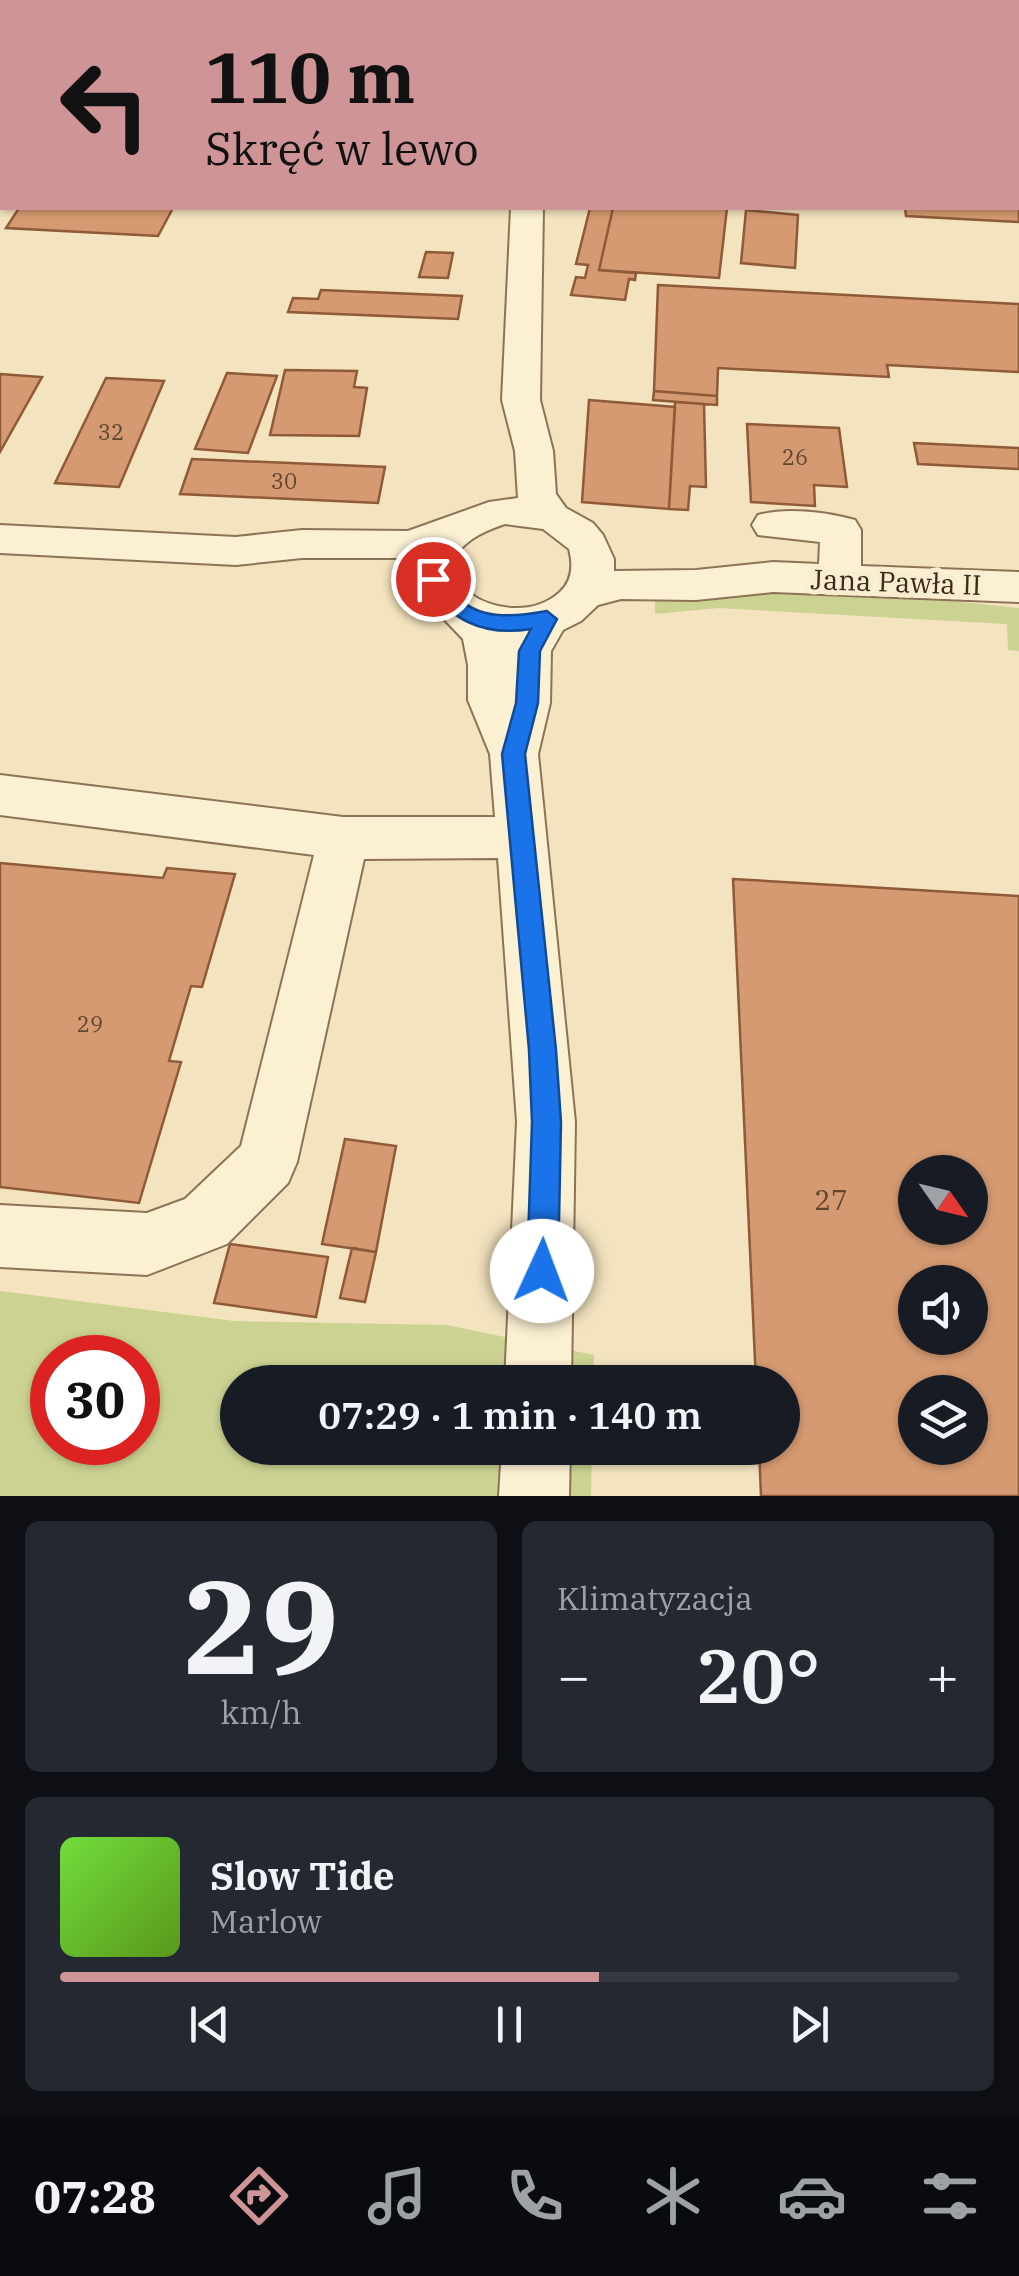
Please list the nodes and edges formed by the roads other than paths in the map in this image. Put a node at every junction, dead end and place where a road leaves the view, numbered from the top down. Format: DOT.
graph roads {
  1 [pos="527,210"];
  2 [pos="521,400"];
  3 [pos="552,518"];
  4 [pos="465,524"];
  5 [pos="772,525"];
  6 [pos="0,539"];
  7 [pos="590,547"];
  8 [pos="236,551"];
  9 [pos="774,576"];
  10 [pos="840,579"];
  11 [pos="1019,587"];
  12 [pos="587,593"];
  13 [pos="453,602"];
  14 [pos="547,619"];
  15 [pos="514,754"];
  16 [pos="0,794"];
  17 [pos="521,836"];
  18 [pos="343,838"];
  19 [pos="0,1236"];
  20 [pos="539,1365"];
  21 [pos="535,1465"];
  22 [pos="534,1496"];
  1 -- 2 [label="street"];
  2 -- 3 [label="street"];
  2 -- 4 [label="street"];
  3 -- 4 [label="street"];
  3 -- 7 [label="street"];
  4 -- 8 [label="street"];
  4 -- 13 [label="street"];
  5 -- 10 [label="street"];
  6 -- 8 [label="street"];
  7 -- 9 [label="street, Jana Pawła II"];
  7 -- 12 [label="street"];
  8 -- 13 [label="street"];
  9 -- 10 [label="street, Jana Pawła II"];
  9 -- 12 [label="street, Jana Pawła II"];
  10 -- 11 [label="street, Jana Pawła II"];
  12 -- 14 [label="street"];
  13 -- 14 [label="street"];
  13 -- 15 [label="street"];
  14 -- 15 [label="street"];
  15 -- 17 [label="street"];
  16 -- 18 [label="street"];
  17 -- 18 [label="street"];
  17 -- 20 [label="street"];
  18 -- 19 [label="street"];
  21 -- 22 [label="street"];
}
